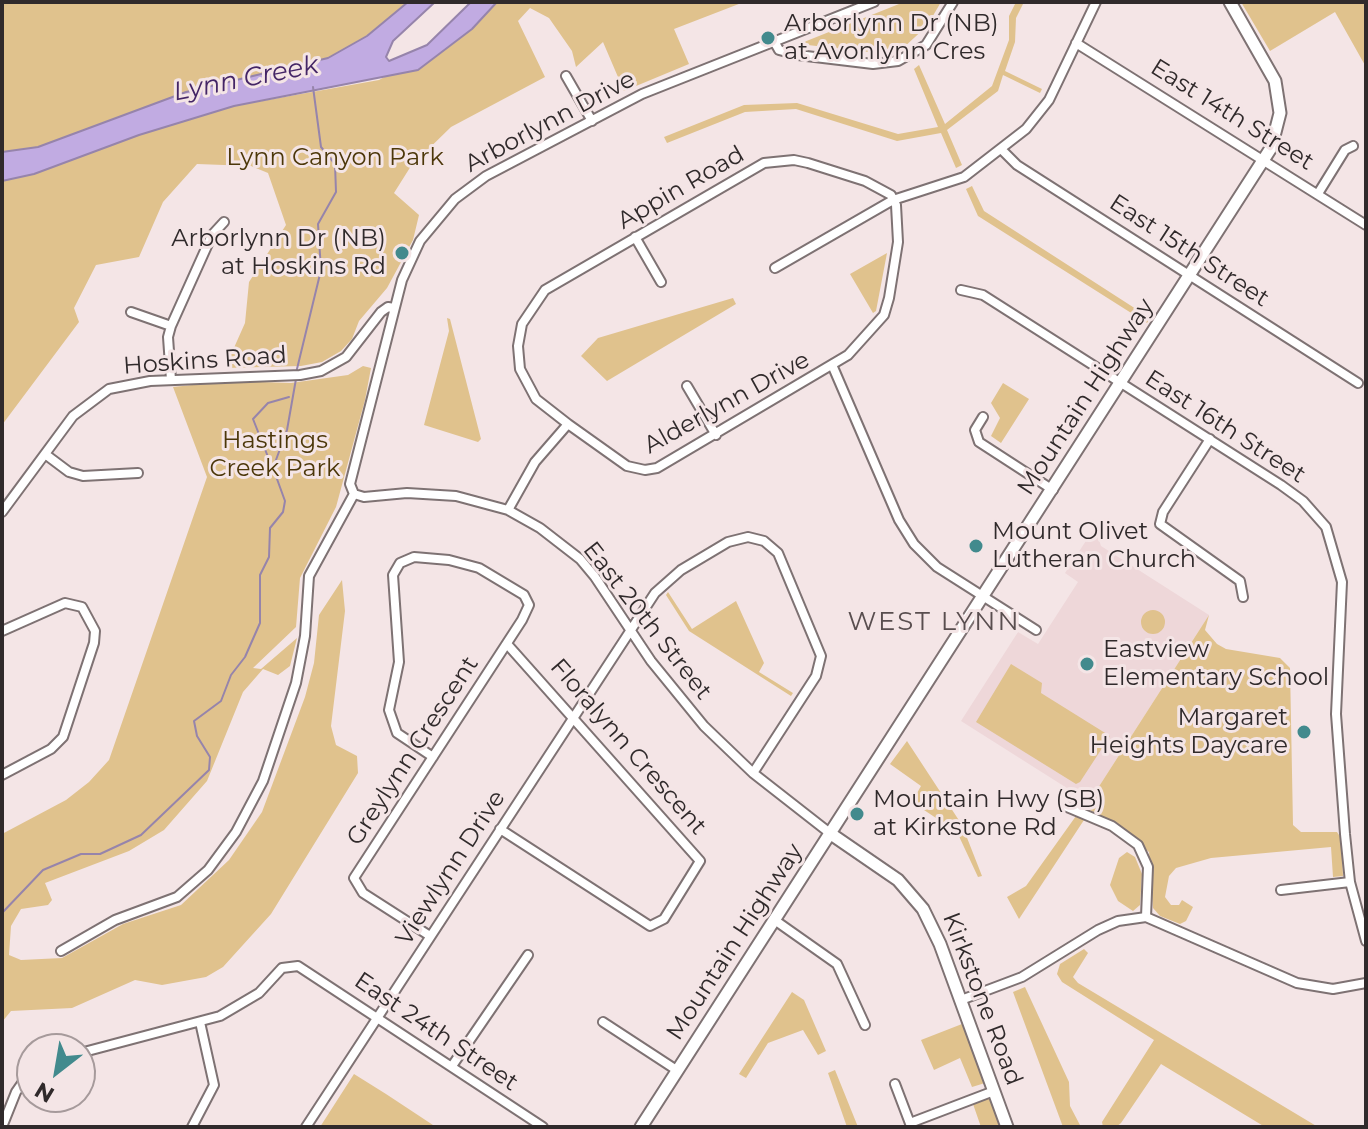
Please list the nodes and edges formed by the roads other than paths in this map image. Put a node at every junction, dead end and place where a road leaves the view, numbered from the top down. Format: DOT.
graph roads {
  1 [pos="874,2"];
  2 [pos="953,2"];
  3 [pos="1096,2"];
  4 [pos="1230,2"];
  5 [pos="774,41"];
  6 [pos="1076,43"];
  7 [pos="566,76"];
  8 [pos="592,121"];
  9 [pos="1353,146"];
  10 [pos="1001,149"];
  11 [pos="1265,159"];
  12 [pos="1319,192"];
  13 [pos="893,200"];
  14 [pos="224,222"];
  15 [pos="1366,225"];
  16 [pos="635,237"];
  17 [pos="775,268"];
  18 [pos="1190,276"];
  19 [pos="661,282"];
  20 [pos="961,290"];
  21 [pos="394,308"];
  22 [pos="131,312"];
  23 [pos="171,326"];
  24 [pos="833,367"];
  25 [pos="171,380"];
  26 [pos="1121,383"];
  27 [pos="1358,383"];
  28 [pos="687,386"];
  29 [pos="983,417"];
  30 [pos="568,424"];
  31 [pos="716,435"];
  32 [pos="1210,439"];
  33 [pos="45,454"];
  34 [pos="138,473"];
  35 [pos="1053,490"];
  36 [pos="354,494"];
  37 [pos="508,510"];
  38 [pos="2,512"];
  39 [pos="984,597"];
  40 [pos="1243,597"];
  41 [pos="1036,630"];
  42 [pos="2,631"];
  43 [pos="631,632"];
  44 [pos="507,644"];
  45 [pos="573,717"];
  46 [pos="433,757"];
  47 [pos="753,773"];
  48 [pos="2,775"];
  49 [pos="1067,807"];
  50 [pos="500,829"];
  51 [pos="831,834"];
  52 [pos="1350,882"];
  53 [pos="1281,890"];
  54 [pos="1146,917"];
  55 [pos="776,921"];
  56 [pos="430,936"];
  57 [pos="1366,941"];
  58 [pos="61,951"];
  59 [pos="528,955"];
  60 [pos="1366,983"];
  61 [pos="961,1000"];
  62 [pos="377,1017"];
  63 [pos="200,1022"];
  64 [pos="603,1022"];
  65 [pos="865,1025"];
  66 [pos="96,1049"];
  67 [pos="452,1066"];
  68 [pos="678,1071"];
  69 [pos="895,1084"];
  70 [pos="994,1091"];
  71 [pos="16,1092"];
  72 [pos="911,1125"];
  73 [pos="2,1127"];
  74 [pos="192,1127"];
  75 [pos="306,1127"];
  76 [pos="543,1127"];
  77 [pos="641,1127"];
  78 [pos="1007,1127"];
  1 -- 5 [label="street, Arborlynn Drive"];
  2 -- 5 [label="street"];
  3 -- 6 [label="street"];
  4 -- 11 [label="main road, Mountain Highway"];
  5 -- 8 [label="street, Arborlynn Drive"];
  6 -- 10 [label="street"];
  6 -- 11 [label="street, East 14th Street"];
  7 -- 8 [label="street"];
  8 -- 21 [label="street, Arborlynn Drive"];
  9 -- 12 [label="street"];
  10 -- 13 [label="street"];
  10 -- 18 [label="street, East 15th Street"];
  11 -- 12 [label="street, East 14th Street"];
  11 -- 18 [label="main road, Mountain Highway"];
  12 -- 15 [label="street, East 14th Street"];
  13 -- 16 [label="street, Appin Road"];
  13 -- 17 [label="street"];
  13 -- 24 [label="street, Alderlynn Drive"];
  14 -- 23 [label="street"];
  16 -- 19 [label="street"];
  16 -- 30 [label="street, Appin Road"];
  18 -- 26 [label="main road, Mountain Highway"];
  18 -- 27 [label="street, East 15th Street"];
  20 -- 26 [label="street, East 16th Street"];
  21 -- 25 [label="street, Hoskins Road"];
  21 -- 36 [label="street, Arborlynn Drive"];
  22 -- 23 [label="street"];
  23 -- 25 [label="street"];
  24 -- 31 [label="street, Alderlynn Drive"];
  24 -- 39 [label="street"];
  25 -- 33 [label="street, Hoskins Road"];
  26 -- 32 [label="street, East 16th Street"];
  26 -- 35 [label="main road, Mountain Highway"];
  28 -- 31 [label="street"];
  29 -- 35 [label="street"];
  30 -- 31 [label="street, Alderlynn Drive"];
  30 -- 37 [label="street"];
  32 -- 40 [label="street"];
  32 -- 52 [label="street, East 16th Street"];
  33 -- 34 [label="street"];
  33 -- 38 [label="street, Hoskins Road"];
  35 -- 39 [label="main road, Mountain Highway"];
  36 -- 37 [label="street, East 20th Street"];
  36 -- 58 [label="street"];
  37 -- 43 [label="street, East 20th Street"];
  39 -- 41 [label="street"];
  39 -- 51 [label="main road, Mountain Highway"];
  42 -- 48 [label="street"];
  43 -- 45 [label="street, Viewlynn Drive"];
  43 -- 47 [label="street, East 20th Street"];
  43 -- 47 [label="street, Viewlynn Drive"];
  44 -- 45 [label="street, Floralynn Crescent"];
  44 -- 46 [label="street, Greylynn Crescent"];
  44 -- 46 [label="street, Greylynn Crescent"];
  45 -- 50 [label="street, Viewlynn Drive"];
  45 -- 50 [label="street, Floralynn Crescent"];
  46 -- 56 [label="street, Greylynn Crescent"];
  47 -- 51 [label="street, East 20th Street"];
  49 -- 54 [label="street"];
  50 -- 56 [label="street, Viewlynn Drive"];
  51 -- 55 [label="main road, Mountain Highway"];
  51 -- 61 [label="main road, Kirkstone Road"];
  52 -- 53 [label="street"];
  52 -- 57 [label="street, East 16th Street"];
  54 -- 60 [label="street"];
  54 -- 61 [label="street"];
  55 -- 65 [label="street"];
  55 -- 68 [label="main road, Mountain Highway"];
  56 -- 62 [label="street, Viewlynn Drive"];
  59 -- 67 [label="street"];
  61 -- 70 [label="main road, Kirkstone Road"];
  62 -- 63 [label="street, East 24th Street"];
  62 -- 67 [label="street, East 24th Street"];
  62 -- 75 [label="street, Viewlynn Drive"];
  63 -- 66 [label="street"];
  63 -- 74 [label="street"];
  64 -- 68 [label="street"];
  67 -- 76 [label="street, East 24th Street"];
  68 -- 77 [label="main road, Mountain Highway"];
  69 -- 72 [label="street"];
  70 -- 72 [label="street"];
  70 -- 78 [label="main road, Kirkstone Road"];
  71 -- 73 [label="street"];
}
